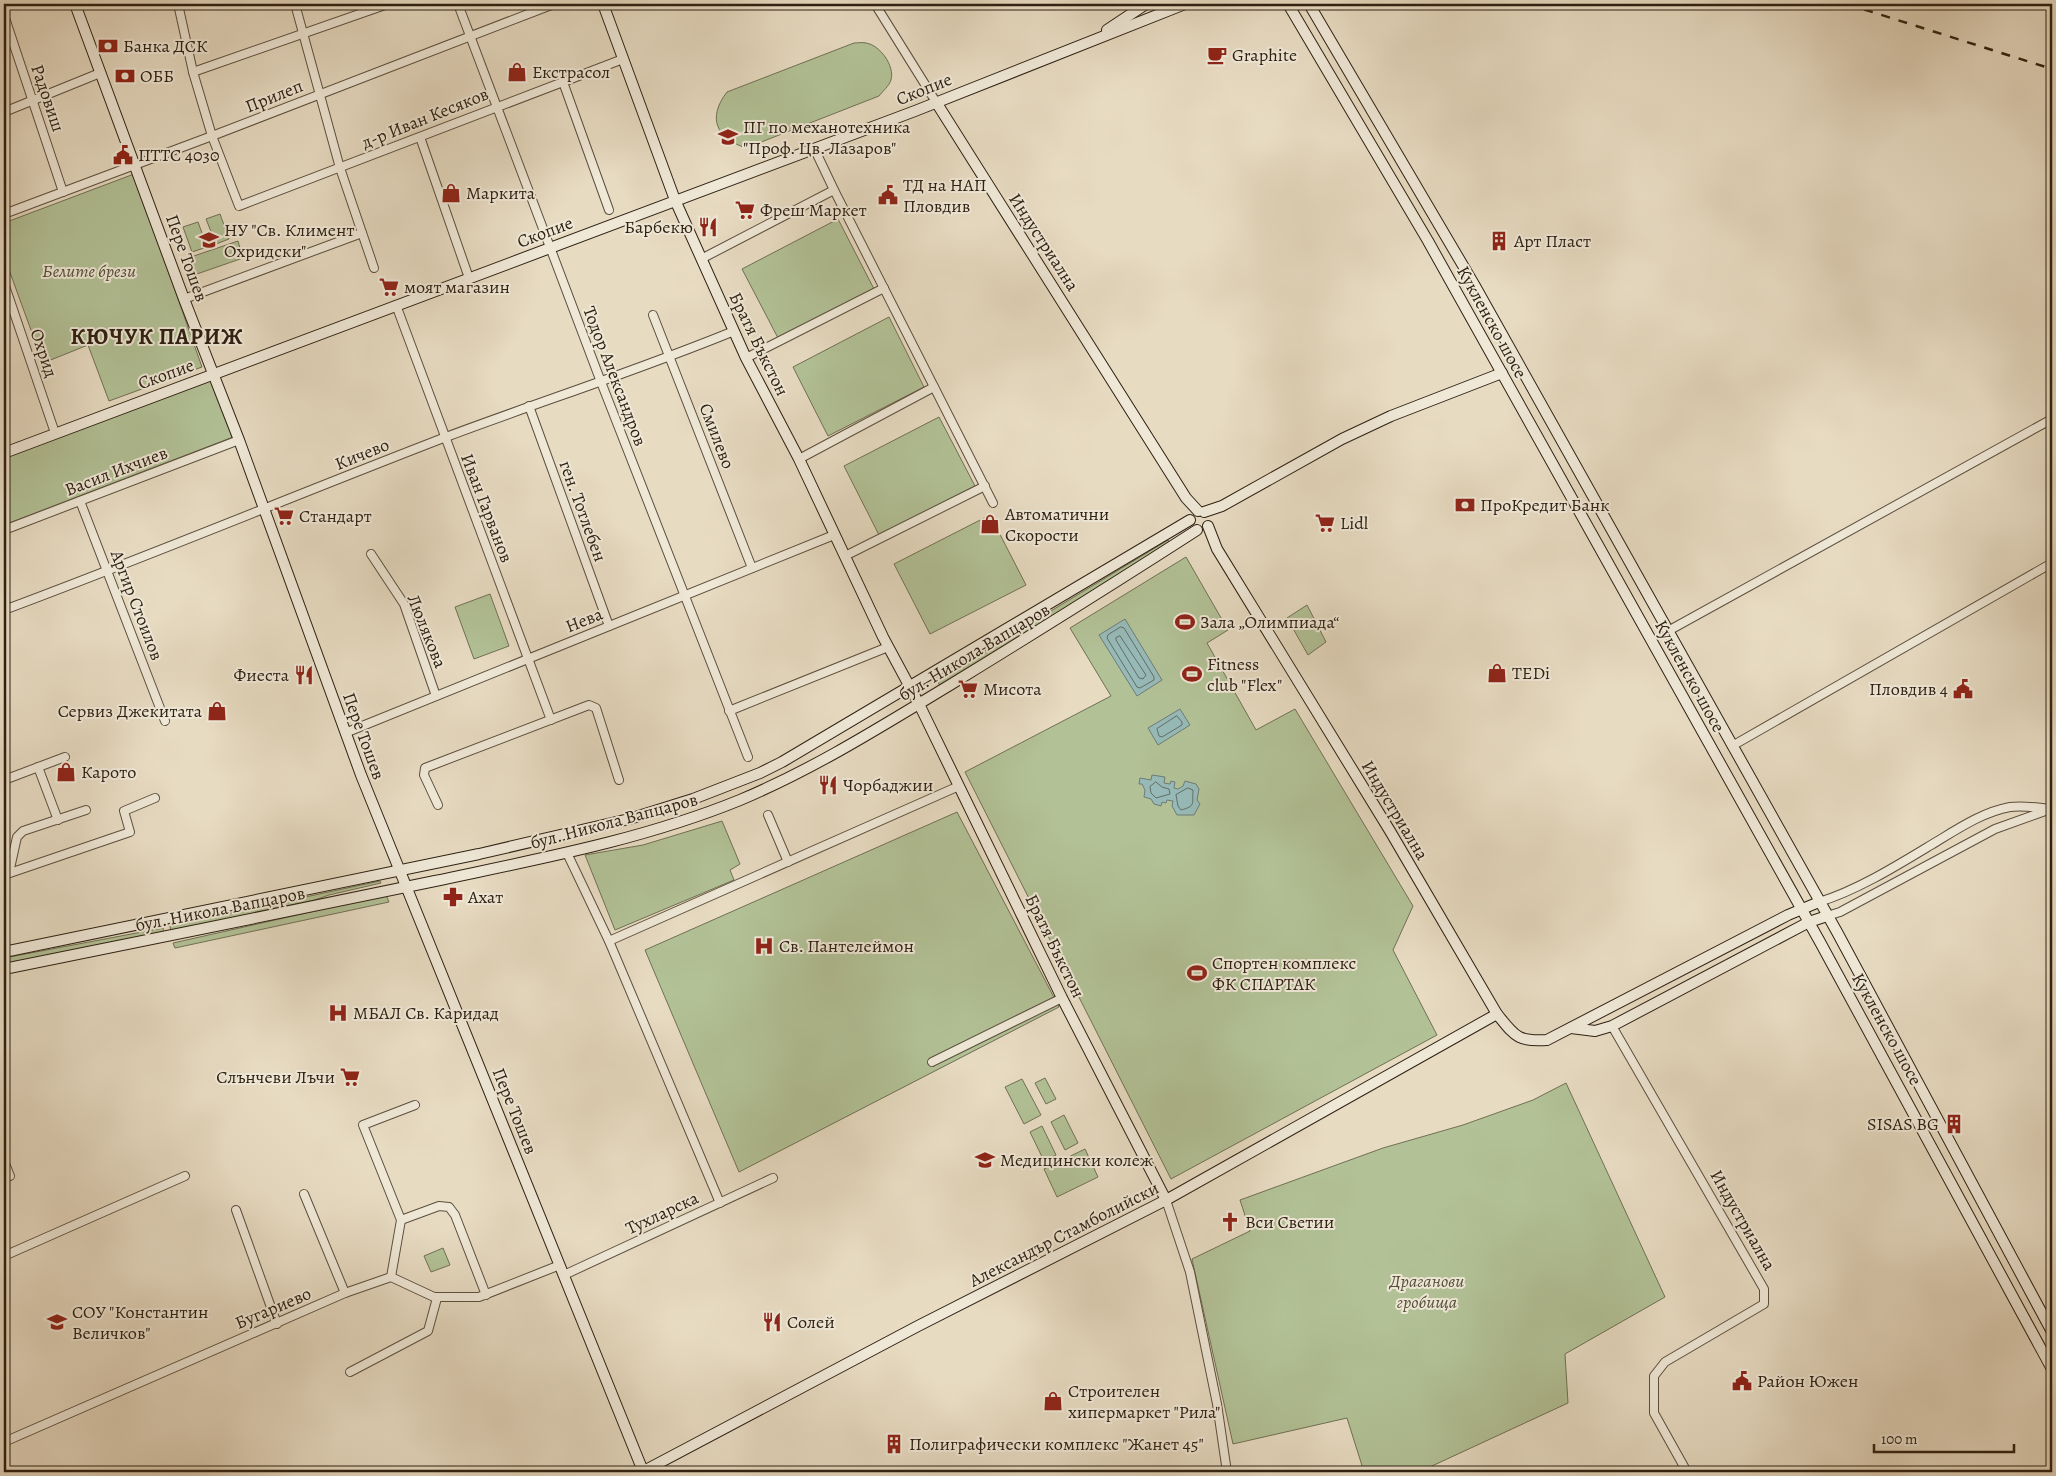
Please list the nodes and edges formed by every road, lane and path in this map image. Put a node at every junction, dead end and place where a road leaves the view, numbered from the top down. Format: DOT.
graph roads {
  1 [pos="75,4"];
  2 [pos="178,4"];
  3 [pos="295,4"];
  4 [pos="388,4"];
  5 [pos="458,4"];
  6 [pos="554,4"];
  7 [pos="603,4"];
  8 [pos="875,4"];
  9 [pos="1146,4"];
  10 [pos="1185,4"];
  11 [pos="1288,4"];
  12 [pos="1309,4"];
  13 [pos="4,15"];
  14 [pos="303,33"];
  15 [pos="470,36"];
  16 [pos="1096,38"];
  17 [pos="623,59"];
  18 [pos="193,72"];
  19 [pos="100,73"];
  20 [pos="563,82"];
  21 [pos="321,93"];
  22 [pos="33,101"];
  23 [pos="936,102"];
  24 [pos="497,106"];
  25 [pos="4,112"];
  26 [pos="212,136"];
  27 [pos="420,137"];
  28 [pos="814,148"];
  29 [pos="135,166"];
  30 [pos="340,168"];
  31 [pos="834,190"];
  32 [pos="63,192"];
  33 [pos="675,200"];
  34 [pos="609,210"];
  35 [pos="4,214"];
  36 [pos="362,233"];
  37 [pos="551,247"];
  38 [pos="701,259"];
  39 [pos="374,268"];
  40 [pos="469,278"];
  41 [pos="884,288"];
  42 [pos="5,289"];
  43 [pos="184,300"];
  44 [pos="396,305"];
  45 [pos="653,315"];
  46 [pos="734,331"];
  47 [pos="670,357"];
  48 [pos="746,358"];
  49 [pos="1502,373"];
  50 [pos="213,374"];
  51 [pos="601,382"];
  52 [pos="934,387"];
  53 [pos="529,406"];
  54 [pos="2052,419"];
  55 [pos="55,433"];
  56 [pos="444,438"];
  57 [pos="239,440"];
  58 [pos="4,453"];
  59 [pos="799,459"];
  60 [pos="985,486"];
  61 [pos="80,501"];
  62 [pos="993,503"];
  63 [pos="264,510"];
  64 [pos="1200,521"];
  65 [pos="4,530"];
  66 [pos="834,534"];
  67 [pos="370,554"];
  68 [pos="844,556"];
  69 [pos="2052,563"];
  70 [pos="752,568"];
  71 [pos="108,571"];
  72 [pos="683,596"];
  73 [pos="4,610"];
  74 [pos="609,626"];
  75 [pos="1668,631"];
  76 [pos="888,647"];
  77 [pos="527,659"];
  78 [pos="909,687"];
  79 [pos="436,696"];
  80 [pos="919,704"];
  81 [pos="729,711"];
  82 [pos="165,720"];
  83 [pos="551,720"];
  84 [pos="345,733"];
  85 [pos="1732,746"];
  86 [pos="65,757"];
  87 [pos="748,757"];
  88 [pos="38,767"];
  89 [pos="4,780"];
  90 [pos="619,780"];
  91 [pos="959,786"];
  92 [pos="155,798"];
  93 [pos="438,805"];
  94 [pos="2052,809"];
  95 [pos="86,810"];
  96 [pos="768,815"];
  97 [pos="58,820"];
  98 [pos="567,852"];
  99 [pos="788,862"];
  100 [pos="399,870"];
  101 [pos="6,874"];
  102 [pos="407,887"];
  103 [pos="1819,902"];
  104 [pos="1801,908"];
  105 [pos="1827,916"];
  106 [pos="1809,922"];
  107 [pos="609,941"];
  108 [pos="4,952"];
  109 [pos="4,969"];
  110 [pos="1062,998"];
  111 [pos="1497,1014"];
  112 [pos="1612,1026"];
  113 [pos="1572,1028"];
  114 [pos="932,1062"];
  115 [pos="416,1105"];
  116 [pos="4,1161"];
  117 [pos="10,1176"];
  118 [pos="184,1176"];
  119 [pos="773,1178"];
  120 [pos="304,1194"];
  121 [pos="1166,1200"];
  122 [pos="720,1202"];
  123 [pos="236,1210"];
  124 [pos="401,1220"];
  125 [pos="4,1256"];
  126 [pos="562,1270"];
  127 [pos="391,1277"];
  128 [pos="345,1293"];
  129 [pos="486,1295"];
  130 [pos="437,1298"];
  131 [pos="277,1324"];
  132 [pos="2052,1332"];
  133 [pos="2052,1369"];
  134 [pos="350,1372"];
  135 [pos="4,1442"];
  136 [pos="642,1472"];
  137 [pos="1227,1472"];
  138 [pos="1687,1472"];
  1 -- 19 [label="street, Пере Тошев"];
  2 -- 18 [label="street"];
  3 -- 14 [label="street"];
  4 -- 14 [label="street"];
  5 -- 15 [label="street, Тодор Александров"];
  6 -- 15 [label="street, Прилеп"];
  7 -- 17 [label="street, Братя Бъкстон"];
  8 -- 23 [label="street, Индустриална"];
  9 -- 16 [label="street, Скопие"];
  10 -- 16 [label="street, Скопие"];
  11 -- 49 [label="street, Кукленско шосе"];
  12 -- 75 [label="street, Кукленско шосе"];
  13 -- 22 [label="street, Радовиш"];
  14 -- 18 [label="street"];
  14 -- 21 [label="street"];
  15 -- 21 [label="street, Прилеп"];
  15 -- 24 [label="street, Тодор Александров"];
  16 -- 23 [label="street, Скопие"];
  17 -- 20 [label="street, д-р Иван Кесяков"];
  17 -- 33 [label="street, Братя Бъкстон"];
  18 -- 26 [label="street"];
  19 -- 22 [label="street"];
  19 -- 29 [label="street, Пере Тошев"];
  20 -- 24 [label="street, д-р Иван Кесяков"];
  20 -- 34 [label="street"];
  21 -- 26 [label="street, Прилеп"];
  21 -- 30 [label="street"];
  22 -- 25 [label="street"];
  22 -- 32 [label="street, Радовиш"];
  23 -- 28 [label="street, Скопие"];
  23 -- 64 [label="street, Индустриална"];
  24 -- 27 [label="street, д-р Иван Кесяков"];
  24 -- 37 [label="street, Тодор Александров"];
  26 -- 29 [label="street, Прилеп"];
  26 -- 30 [label="street, д-р Иван Кесяков"];
  27 -- 30 [label="street, д-р Иван Кесяков"];
  27 -- 40 [label="street"];
  28 -- 31 [label="street"];
  28 -- 33 [label="street, Скопие"];
  29 -- 32 [label="street, Прилеп"];
  29 -- 43 [label="street, Пере Тошев"];
  30 -- 36 [label="street"];
  31 -- 38 [label="street"];
  31 -- 41 [label="street"];
  32 -- 35 [label="street, Прилеп"];
  33 -- 37 [label="street, Скопие"];
  33 -- 38 [label="street, Братя Бъкстон"];
  36 -- 39 [label="street"];
  36 -- 43 [label="street"];
  37 -- 40 [label="street, Скопие"];
  37 -- 51 [label="street, Тодор Александров"];
  38 -- 46 [label="street, Братя Бъкстон"];
  40 -- 44 [label="street, Скопие"];
  41 -- 48 [label="street"];
  41 -- 52 [label="street"];
  42 -- 55 [label="street, Охрид"];
  43 -- 50 [label="street, Пере Тошев"];
  44 -- 50 [label="street, Скопие"];
  44 -- 56 [label="street, Иван Гарванов"];
  45 -- 47 [label="street, Смилево"];
  46 -- 47 [label="street, Кичево"];
  46 -- 48 [label="street, Братя Бъкстон"];
  47 -- 51 [label="street, Кичево"];
  47 -- 70 [label="street, Смилево"];
  48 -- 59 [label="street, Братя Бъкстон"];
  49 -- 64 [label="street, бул. Никола Вапцаров"];
  49 -- 104 [label="street, Кукленско шосе"];
  50 -- 55 [label="street, Скопие"];
  50 -- 57 [label="street, Пере Тошев"];
  51 -- 53 [label="street, Кичево"];
  51 -- 72 [label="street, Тодор Александров"];
  52 -- 59 [label="street"];
  52 -- 60 [label="street"];
  53 -- 56 [label="street, Кичево"];
  53 -- 74 [label="street, ген. Тотлебен"];
  54 -- 75 [label="street"];
  55 -- 58 [label="street, Скопие"];
  56 -- 63 [label="street, Кичево"];
  56 -- 77 [label="street, Иван Гарванов"];
  57 -- 61 [label="street, Васил Ихчиев"];
  57 -- 63 [label="street, Пере Тошев"];
  59 -- 66 [label="street, Братя Бъкстон"];
  60 -- 62 [label="street"];
  60 -- 68 [label="street"];
  61 -- 65 [label="street, Васил Ихчиев"];
  61 -- 71 [label="street, Аргир Стоилов"];
  63 -- 71 [label="street, Кичево"];
  63 -- 84 [label="street, Пере Тошев"];
  64 -- 78 [label="street, бул. Никола Вапцаров"];
  64 -- 80 [label="street, бул. Никола Вапцаров"];
  64 -- 111 [label="street, Индустриална"];
  66 -- 68 [label="street, Братя Бъкстон"];
  66 -- 70 [label="street, Нева"];
  67 -- 79 [label="street, Люлякова"];
  68 -- 76 [label="street, Братя Бъкстон"];
  69 -- 85 [label="street"];
  70 -- 72 [label="street, Нева"];
  71 -- 73 [label="street, Кичево"];
  71 -- 82 [label="street, Аргир Стоилов"];
  72 -- 74 [label="street, Нева"];
  72 -- 81 [label="street, Тодор Александров"];
  74 -- 77 [label="street, Нева"];
  75 -- 85 [label="street, Кукленско шосе"];
  76 -- 78 [label="street, Братя Бъкстон"];
  76 -- 81 [label="street"];
  77 -- 79 [label="street, Нева"];
  77 -- 83 [label="street, Иван Гарванов"];
  78 -- 80 [label="street, Братя Бъкстон"];
  78 -- 100 [label="street, бул. Никола Вапцаров"];
  79 -- 84 [label="street, Нева"];
  80 -- 91 [label="street, Братя Бъкстон"];
  80 -- 98 [label="street, бул. Никола Вапцаров"];
  81 -- 87 [label="street, Тодор Александров"];
  83 -- 90 [label="street"];
  83 -- 93 [label="street"];
  84 -- 100 [label="street, Пере Тошев"];
  85 -- 103 [label="street, Кукленско шосе"];
  86 -- 88 [label="street"];
  88 -- 89 [label="street"];
  88 -- 97 [label="street"];
  91 -- 99 [label="street"];
  91 -- 110 [label="street, Братя Бъкстон"];
  92 -- 101 [label="street"];
  94 -- 103 [label="street"];
  94 -- 105 [label="street"];
  95 -- 97 [label="street"];
  96 -- 99 [label="street"];
  97 -- 101 [label="street"];
  98 -- 102 [label="street, бул. Никола Вапцаров"];
  98 -- 107 [label="street"];
  99 -- 107 [label="street"];
  100 -- 102 [label="street, Пере Тошев"];
  100 -- 108 [label="street, бул. Никола Вапцаров"];
  102 -- 109 [label="street, бул. Никола Вапцаров"];
  102 -- 126 [label="street, Пере Тошев"];
  103 -- 104 [label="street, Индустриална"];
  103 -- 105 [label="street, Кукленско шосе"];
  104 -- 106 [label="street, Кукленско шосе"];
  104 -- 113 [label="street, Индустриална"];
  105 -- 106 [label="street"];
  105 -- 132 [label="street, Кукленско шосе"];
  106 -- 112 [label="street"];
  106 -- 133 [label="street, Кукленско шосе"];
  107 -- 122 [label="street"];
  110 -- 114 [label="street"];
  110 -- 121 [label="street, Братя Бъкстон"];
  111 -- 113 [label="street, Индустриална"];
  111 -- 121 [label="street, Александър Стамболийски"];
  112 -- 113 [label="street"];
  112 -- 138 [label="street, Индустриална"];
  115 -- 124 [label="street"];
  116 -- 117 [label="street"];
  118 -- 125 [label="street"];
  119 -- 122 [label="street, Тухларска"];
  120 -- 128 [label="street"];
  121 -- 136 [label="street, Александър Стамболийски"];
  121 -- 137 [label="street"];
  122 -- 126 [label="street, Тухларска"];
  123 -- 131 [label="street"];
  124 -- 127 [label="street"];
  124 -- 129 [label="street"];
  126 -- 129 [label="street"];
  126 -- 136 [label="street, Пере Тошев"];
  127 -- 128 [label="street, Бугариево"];
  127 -- 130 [label="street"];
  128 -- 131 [label="street, Бугариево"];
  129 -- 130 [label="street"];
  130 -- 134 [label="street"];
  131 -- 135 [label="street, Бугариево"];
}
